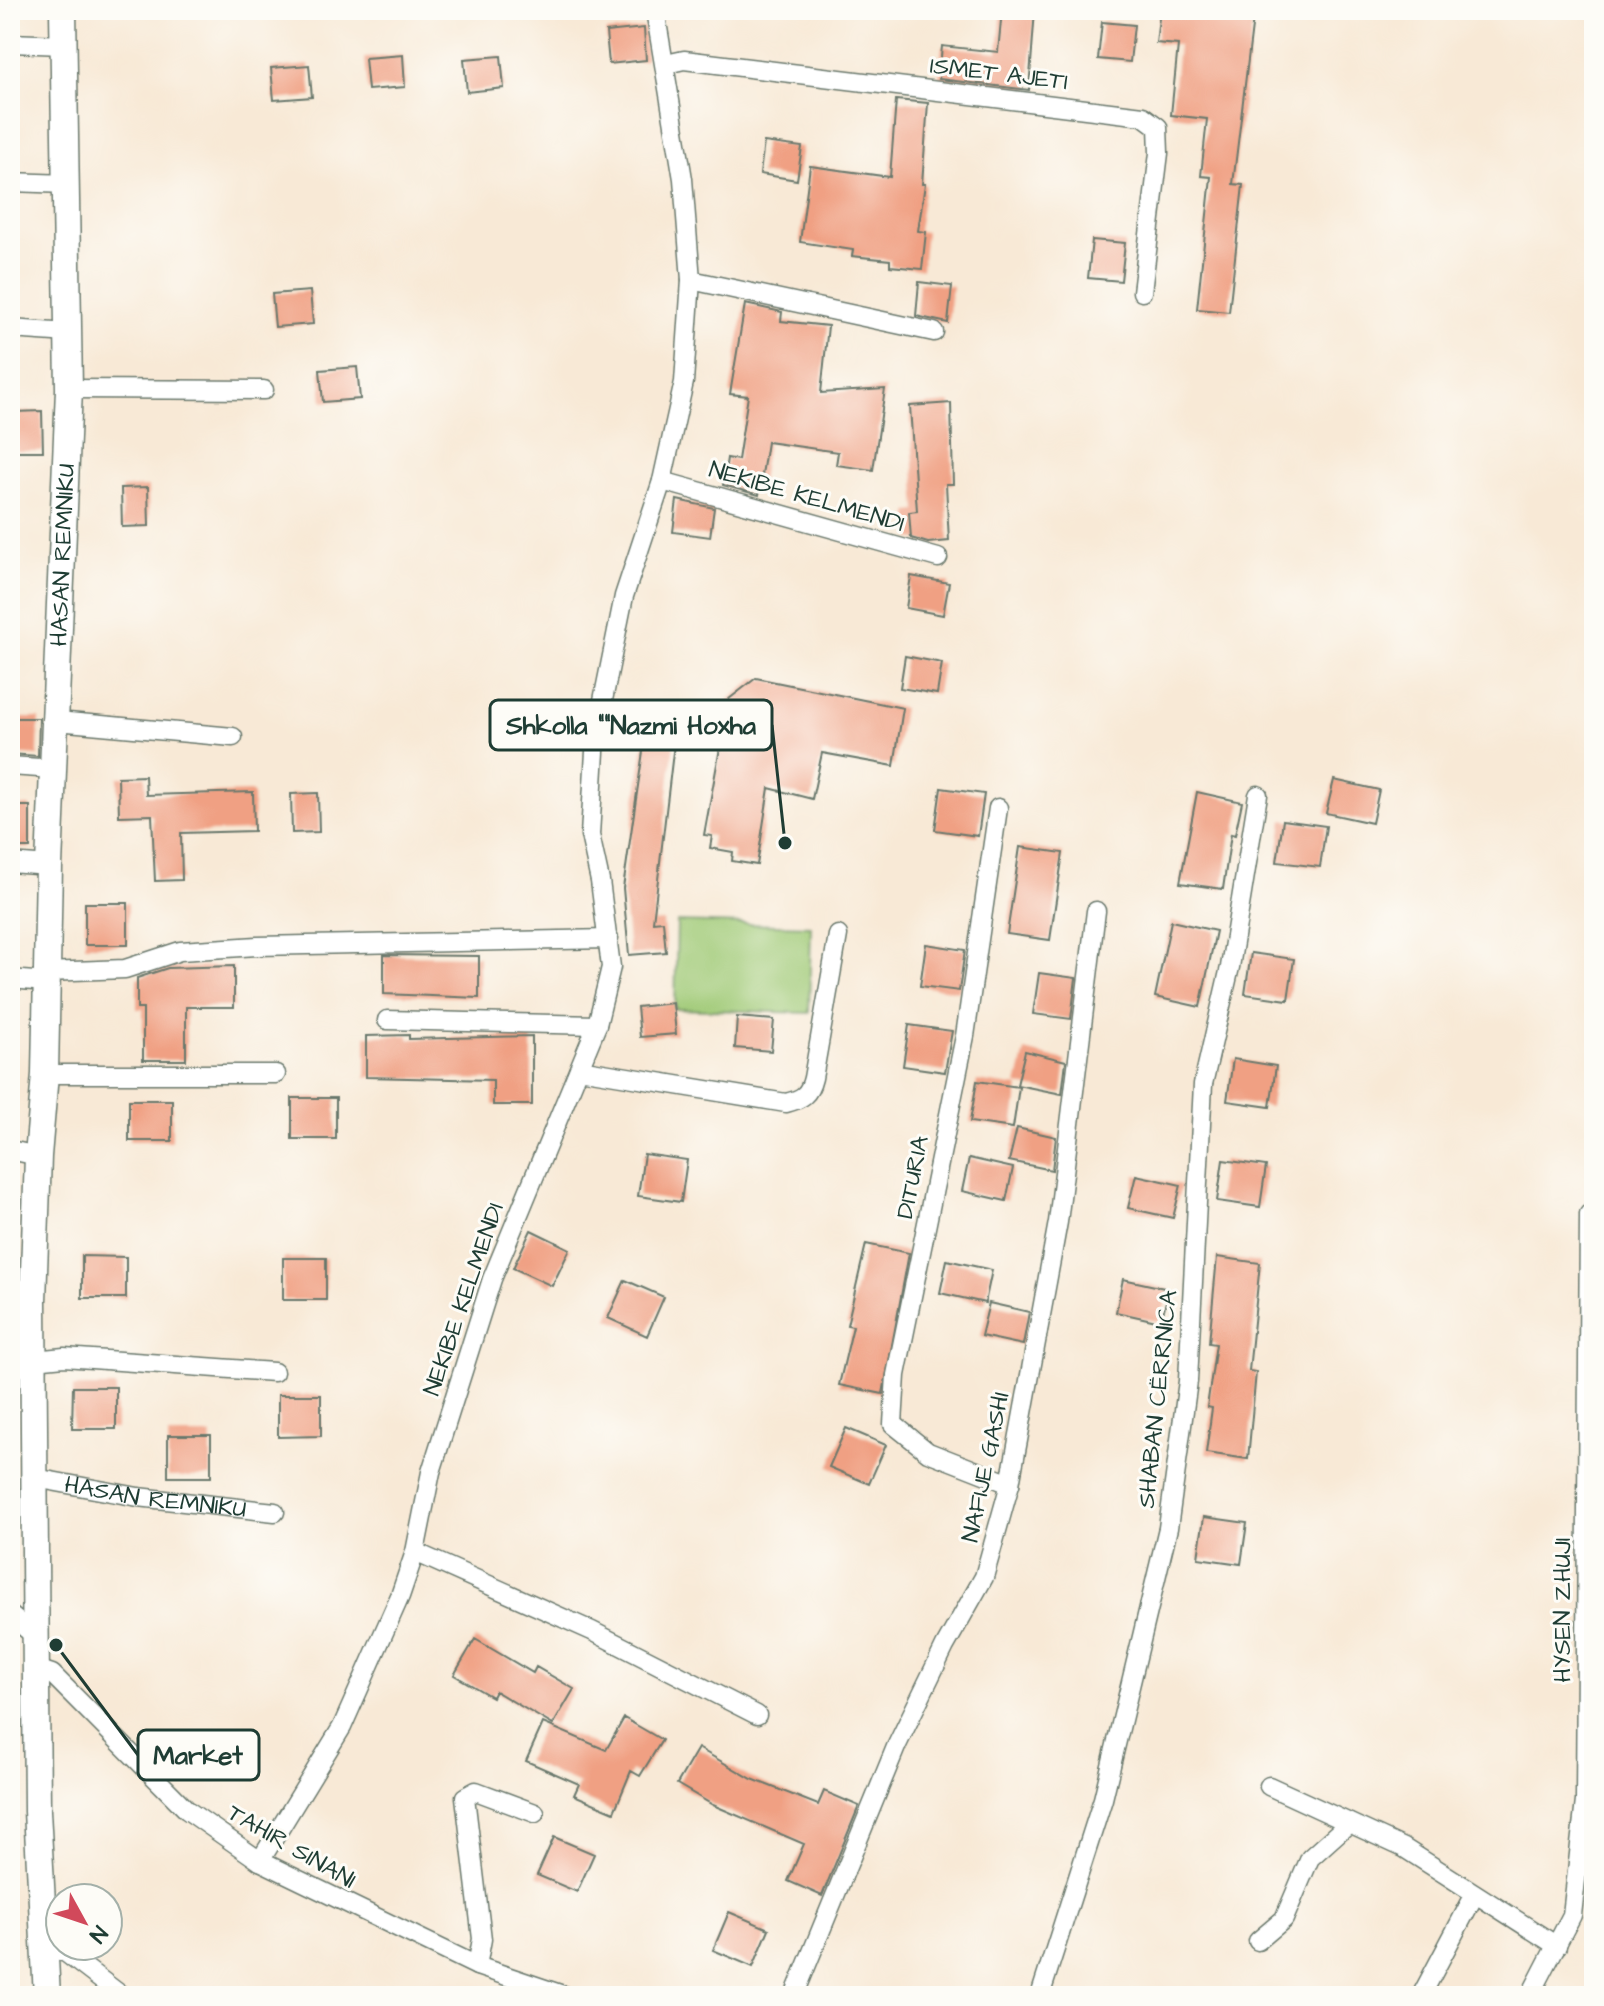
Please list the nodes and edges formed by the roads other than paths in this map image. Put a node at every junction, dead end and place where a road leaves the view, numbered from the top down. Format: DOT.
graph roads {
  1 [pos="63,10"];
  2 [pos="655,10"];
  3 [pos="10,43"];
  4 [pos="64,45"];
  5 [pos="666,64"];
  6 [pos="10,182"];
  7 [pos="67,184"];
  8 [pos="691,280"];
  9 [pos="1142,292"];
  10 [pos="10,329"];
  11 [pos="934,332"];
  12 [pos="69,333"];
  13 [pos="69,389"];
  14 [pos="264,390"];
  15 [pos="662,481"];
  16 [pos="938,558"];
  17 [pos="57,721"];
  18 [pos="233,737"];
  19 [pos="10,766"];
  20 [pos="54,769"];
  21 [pos="1258,795"];
  22 [pos="998,808"];
  23 [pos="10,863"];
  24 [pos="49,866"];
  25 [pos="1096,911"];
  26 [pos="838,935"];
  27 [pos="609,939"];
  28 [pos="46,977"];
  29 [pos="10,979"];
  30 [pos="387,1020"];
  31 [pos="597,1025"];
  32 [pos="579,1069"];
  33 [pos="45,1074"];
  34 [pos="276,1074"];
  35 [pos="10,1150"];
  36 [pos="38,1156"];
  37 [pos="1589,1214"];
  38 [pos="22,1296"];
  39 [pos="34,1360"];
  40 [pos="274,1372"];
  41 [pos="35,1478"];
  42 [pos="1010,1484"];
  43 [pos="275,1512"];
  44 [pos="415,1552"];
  45 [pos="10,1615"];
  46 [pos="37,1638"];
  47 [pos="37,1669"];
  48 [pos="757,1715"];
  49 [pos="1269,1786"];
  50 [pos="535,1813"];
  51 [pos="1349,1823"];
  52 [pos="260,1861"];
  53 [pos="1475,1894"];
  54 [pos="44,1916"];
  55 [pos="1258,1941"];
  56 [pos="1557,1946"];
  57 [pos="46,1962"];
  58 [pos="78,1962"];
  59 [pos="477,1966"];
  60 [pos="47,1996"];
  61 [pos="122,1996"];
  62 [pos="566,1996"];
  63 [pos="794,1996"];
  64 [pos="1040,1996"];
  65 [pos="1421,1996"];
  66 [pos="1530,1996"];
  1 -- 4 [label="street, HASAN REMNIKU"];
  2 -- 5 [label="street, NEKIBE KELMENDI"];
  3 -- 4 [label="street"];
  4 -- 7 [label="street, HASAN REMNIKU"];
  5 -- 8 [label="street, NEKIBE KELMENDI"];
  5 -- 9 [label="street, ISMET AJETI"];
  6 -- 7 [label="street"];
  7 -- 12 [label="street, HASAN REMNIKU"];
  8 -- 11 [label="street"];
  8 -- 15 [label="street, NEKIBE KELMENDI"];
  10 -- 12 [label="street"];
  12 -- 13 [label="street, HASAN REMNIKU"];
  13 -- 14 [label="street"];
  13 -- 17 [label="street, HASAN REMNIKU"];
  15 -- 16 [label="street, NEKIBE KELMENDI"];
  15 -- 27 [label="street, NEKIBE KELMENDI"];
  17 -- 18 [label="street"];
  17 -- 20 [label="street, HASAN REMNIKU"];
  19 -- 20 [label="street"];
  20 -- 24 [label="street, HASAN REMNIKU"];
  21 -- 64 [label="street, SHABAN CËRRNICA"];
  22 -- 42 [label="street, DITURIA"];
  23 -- 24 [label="street"];
  24 -- 28 [label="street, HASAN REMNIKU"];
  25 -- 42 [label="street, NAFIJE GASHI"];
  26 -- 32 [label="street"];
  27 -- 28 [label="street"];
  27 -- 31 [label="street, NEKIBE KELMENDI"];
  28 -- 29 [label="street"];
  28 -- 33 [label="street, HASAN REMNIKU"];
  30 -- 31 [label="street"];
  31 -- 32 [label="street, NEKIBE KELMENDI"];
  32 -- 44 [label="street, NEKIBE KELMENDI"];
  33 -- 34 [label="street"];
  33 -- 36 [label="street, HASAN REMNIKU"];
  35 -- 36 [label="street"];
  36 -- 38 [label="street, HASAN REMNIKU"];
  37 -- 56 [label="street, HYSEN ZHUJI"];
  38 -- 39 [label="street, HASAN REMNIKU"];
  39 -- 40 [label="street"];
  39 -- 41 [label="street, HASAN REMNIKU"];
  41 -- 43 [label="street, HASAN REMNIKU"];
  41 -- 46 [label="street, HASAN REMNIKU"];
  42 -- 63 [label="street, NAFIJE GASHI"];
  44 -- 48 [label="street"];
  44 -- 52 [label="street, NEKIBE KELMENDI"];
  45 -- 46 [label="street"];
  46 -- 47 [label="street, HASAN REMNIKU"];
  47 -- 52 [label="street, TAHIR SINANI"];
  47 -- 54 [label="street, HASAN REMNIKU"];
  49 -- 51 [label="street"];
  50 -- 59 [label="street"];
  51 -- 53 [label="street"];
  51 -- 55 [label="street"];
  52 -- 59 [label="street, TAHIR SINANI"];
  53 -- 56 [label="street"];
  53 -- 65 [label="street"];
  56 -- 66 [label="street, HYSEN ZHUJI"];
  57 -- 60 [label="street, HASAN REMNIKU"];
  58 -- 61 [label="street"];
  59 -- 62 [label="street, TAHIR SINANI"];
}
